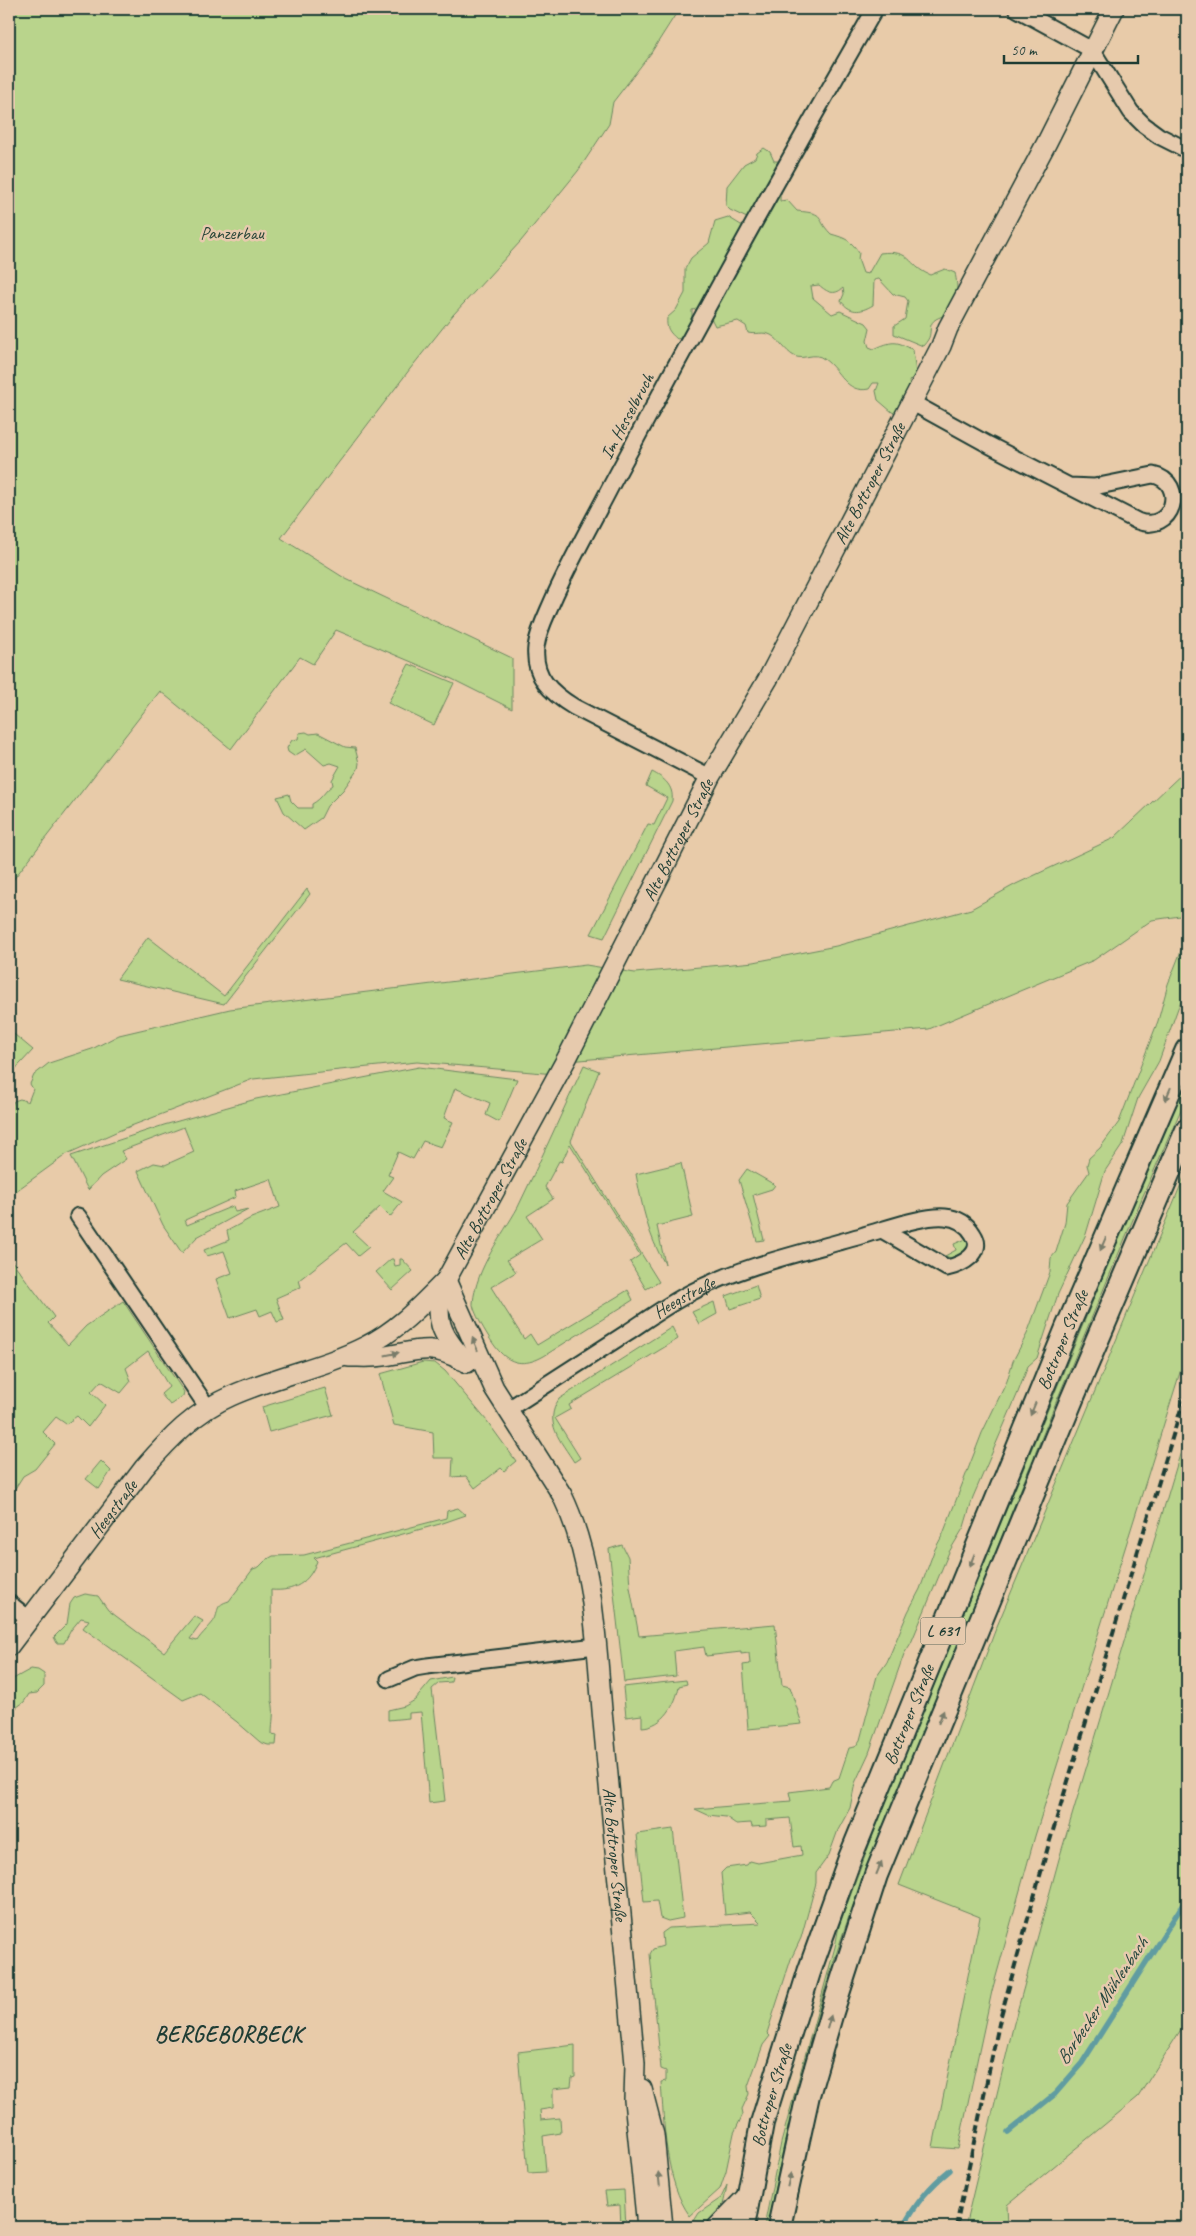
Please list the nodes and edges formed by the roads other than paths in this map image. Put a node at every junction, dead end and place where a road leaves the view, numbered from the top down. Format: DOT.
graph roads {
  1 [pos="875,9"];
  2 [pos="1016,9"];
  3 [pos="1114,9"];
  4 [pos="1092,50"];
  5 [pos="1187,150"];
  6 [pos="911,402"];
  7 [pos="1069,486"];
  8 [pos="710,777"];
  9 [pos="1187,1050"];
  10 [pos="1187,1130"];
  11 [pos="78,1216"];
  12 [pos="882,1230"];
  13 [pos="446,1280"];
  14 [pos="343,1356"];
  15 [pos="467,1362"];
  16 [pos="494,1388"];
  17 [pos="208,1408"];
  18 [pos="507,1410"];
  19 [pos="9,1603"];
  20 [pos="29,1619"];
  21 [pos="9,1646"];
  22 [pos="596,1646"];
  23 [pos="389,1679"];
  24 [pos="749,2194"];
  25 [pos="663,2225"];
  26 [pos="780,2225"];
  27 [pos="717,2227"];
  28 [pos="742,2227"];
  1 -- 8 [label="street, Im Hesselbruch"];
  2 -- 4 [label="street"];
  3 -- 4 [label="street, Alte Bottroper Straße"];
  4 -- 5 [label="street"];
  4 -- 6 [label="street, Alte Bottroper Straße"];
  6 -- 7 [label="street, Alte Bottroper Straße"];
  6 -- 8 [label="street, Alte Bottroper Straße"];
  7 -- 7 [label="street, Alte Bottroper Straße"];
  8 -- 13 [label="street, Alte Bottroper Straße"];
  9 -- 24 [label="main road, Bottroper Straße / L 631, one-way"];
  26 -- 10 [label="main road, Bottroper Straße / L 631, one-way"];
  11 -- 17 [label="street"];
  12 -- 12 [label="street, Heegstraße"];
  12 -- 18 [label="street, Heegstraße"];
  13 -- 14 [label="street, Heegstraße"];
  13 -- 15 [label="street, Alte Bottroper Straße"];
  16 -- 13 [label="street, Alte Bottroper Straße, one-way"];
  14 -- 15 [label="street, Heegstraße, one-way"];
  14 -- 17 [label="street, Heegstraße"];
  15 -- 16 [label="street, Heegstraße"];
  16 -- 18 [label="street, Alte Bottroper Straße"];
  17 -- 20 [label="street, Heegstraße"];
  18 -- 22 [label="street, Alte Bottroper Straße"];
  19 -- 20 [label="street"];
  20 -- 21 [label="street, Heegstraße"];
  22 -- 23 [label="street"];
  22 -- 25 [label="street, Alte Bottroper Straße"];
  24 -- 27 [label="street"];
  24 -- 28 [label="main road, Bottroper Straße / L 631"];
}
